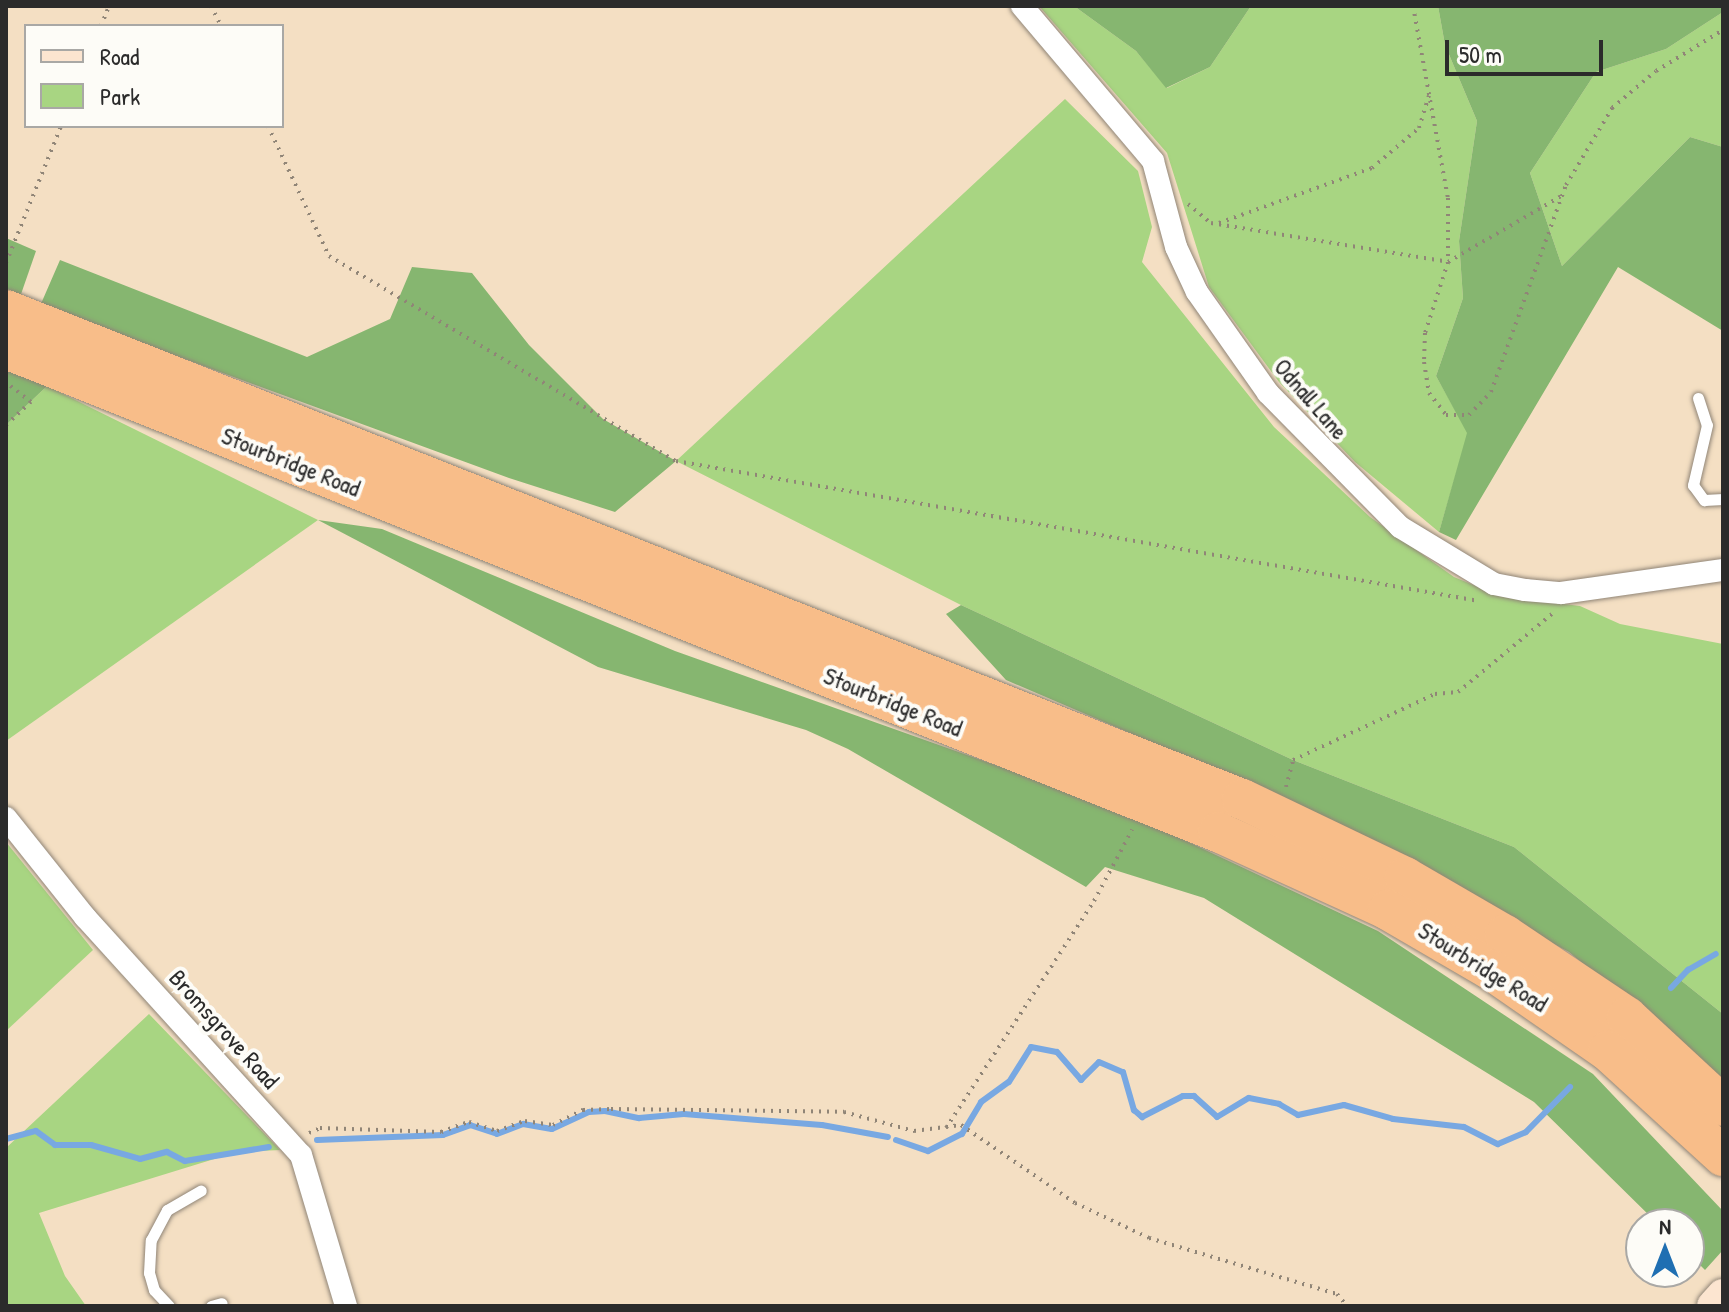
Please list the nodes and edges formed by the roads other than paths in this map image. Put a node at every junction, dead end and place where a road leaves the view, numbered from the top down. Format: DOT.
graph roads {
  1 [pos="1022,6"];
  2 [pos="6,310"];
  3 [pos="6,349"];
  4 [pos="1698,398"];
  5 [pos="1723,499"];
  6 [pos="1723,570"];
  7 [pos="6,818"];
  8 [pos="1723,1106"];
  9 [pos="1723,1156"];
  10 [pos="201,1190"];
  11 [pos="1723,1295"];
  12 [pos="166,1305"];
  13 [pos="346,1306"];
  14 [pos="1713,1306"];
  1 -- 6 [label="street, Odnall Lane"];
  2 -- 8 [label="highway, Stourbridge Road"];
  3 -- 9 [label="highway, Stourbridge Road"];
  4 -- 5 [label="lane"];
  7 -- 13 [label="street, Bromsgrove Road"];
  10 -- 12 [label="lane"];
  11 -- 14 [label="street"];
}
